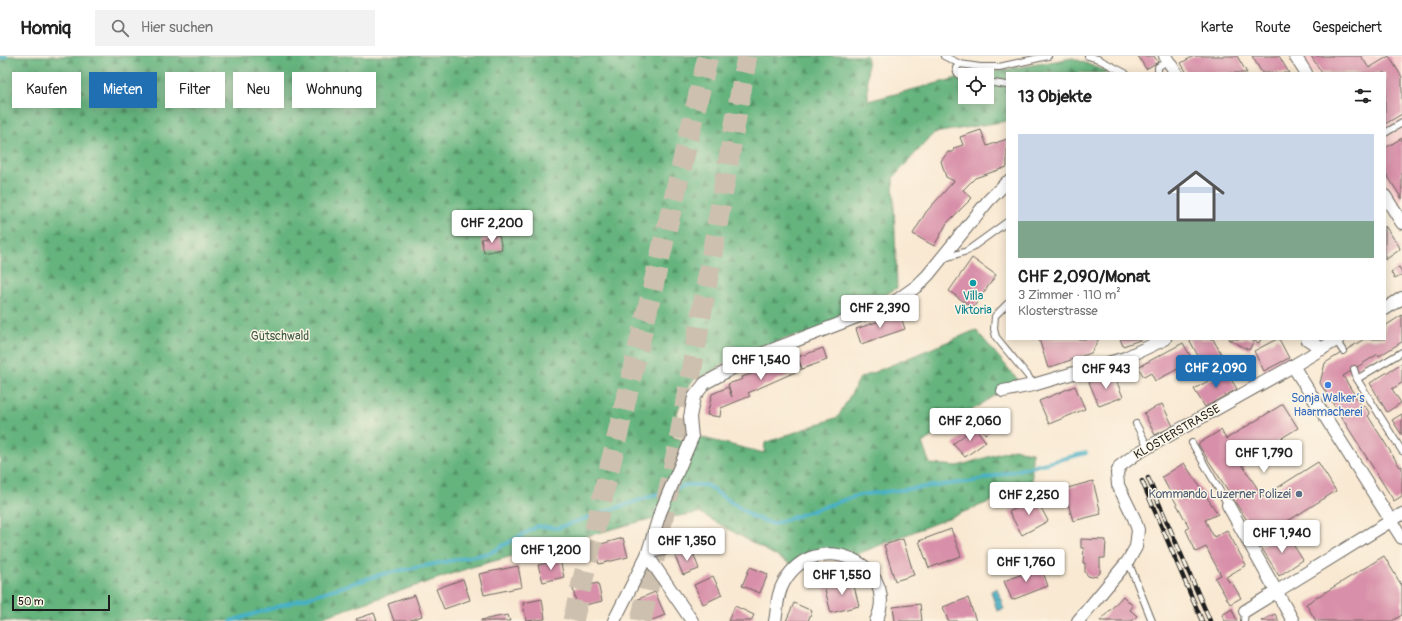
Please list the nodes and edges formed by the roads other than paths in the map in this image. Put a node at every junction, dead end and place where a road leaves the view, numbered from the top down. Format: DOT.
graph roads {
  1 [pos="944,56"];
  2 [pos="1048,56"];
  3 [pos="1088,56"];
  4 [pos="1295,56"];
  5 [pos="1166,58"];
  6 [pos="960,64"];
  7 [pos="1123,72"];
  8 [pos="1158,72"];
  9 [pos="1175,72"];
  10 [pos="1305,72"];
  11 [pos="958,74"];
  12 [pos="994,83"];
  13 [pos="1006,85"];
  14 [pos="1402,123"];
  15 [pos="1386,132"];
  16 [pos="1006,183"];
  17 [pos="1386,198"];
  18 [pos="1401,220"];
  19 [pos="1006,223"];
  20 [pos="940,260"];
  21 [pos="1402,298"];
  22 [pos="1006,305"];
  23 [pos="1386,308"];
  24 [pos="1163,340"];
  25 [pos="1308,340"];
  26 [pos="1337,340"];
  27 [pos="1322,349"];
  28 [pos="1344,351"];
  29 [pos="1402,352"];
  30 [pos="1293,366"];
  31 [pos="1354,369"];
  32 [pos="1357,379"];
  33 [pos="1033,385"];
  34 [pos="1004,390"];
  35 [pos="1136,424"];
  36 [pos="1192,443"];
  37 [pos="1148,448"];
  38 [pos="1402,451"];
  39 [pos="1228,505"];
  40 [pos="1402,514"];
  41 [pos="1391,521"];
  42 [pos="684,537"];
  43 [pos="1402,538"];
  44 [pos="647,555"];
  45 [pos="1128,561"];
  46 [pos="1277,591"];
  47 [pos="1244,616"];
  48 [pos="614,621"];
  49 [pos="692,621"];
  50 [pos="774,621"];
  51 [pos="876,621"];
  52 [pos="1078,621"];
  53 [pos="1152,621"];
  54 [pos="1293,621"];
  1 -- 6 [label="lane"];
  2 -- 6 [label="lane"];
  3 -- 7 [label="lane"];
  4 -- 10 [label="street"];
  5 -- 8 [label="lane"];
  5 -- 9 [label="street"];
  6 -- 11 [label="lane"];
  12 -- 13 [label="lane"];
  14 -- 15 [label="lane"];
  16 -- 20 [label="street"];
  17 -- 18 [label="street"];
  19 -- 20 [label="lane"];
  20 -- 44 [label="street, bridge"];
  21 -- 23 [label="street"];
  22 -- 33 [label="lane"];
  24 -- 33 [label="street"];
  25 -- 27 [label="street"];
  26 -- 27 [label="street, KLOSTERSTRASSE"];
  26 -- 28 [label="lane"];
  27 -- 30 [label="street, KLOSTERSTRASSE"];
  29 -- 32 [label="lane"];
  30 -- 37 [label="street, KLOSTERSTRASSE"];
  30 -- 41 [label="street"];
  31 -- 32 [label="lane"];
  32 -- 38 [label="lane"];
  33 -- 34 [label="street"];
  35 -- 37 [label="lane"];
  36 -- 39 [label="lane"];
  37 -- 45 [label="street, KLOSTERSTRASSE"];
  39 -- 46 [label="street"];
  40 -- 41 [label="street"];
  41 -- 43 [label="street"];
  41 -- 46 [label="street"];
  42 -- 44 [label="lane"];
  44 -- 48 [label="street"];
  44 -- 49 [label="street"];
  45 -- 52 [label="street"];
  45 -- 53 [label="lane"];
  46 -- 47 [label="street"];
  46 -- 54 [label="street"];
  50 -- 51 [label="street"];
}
